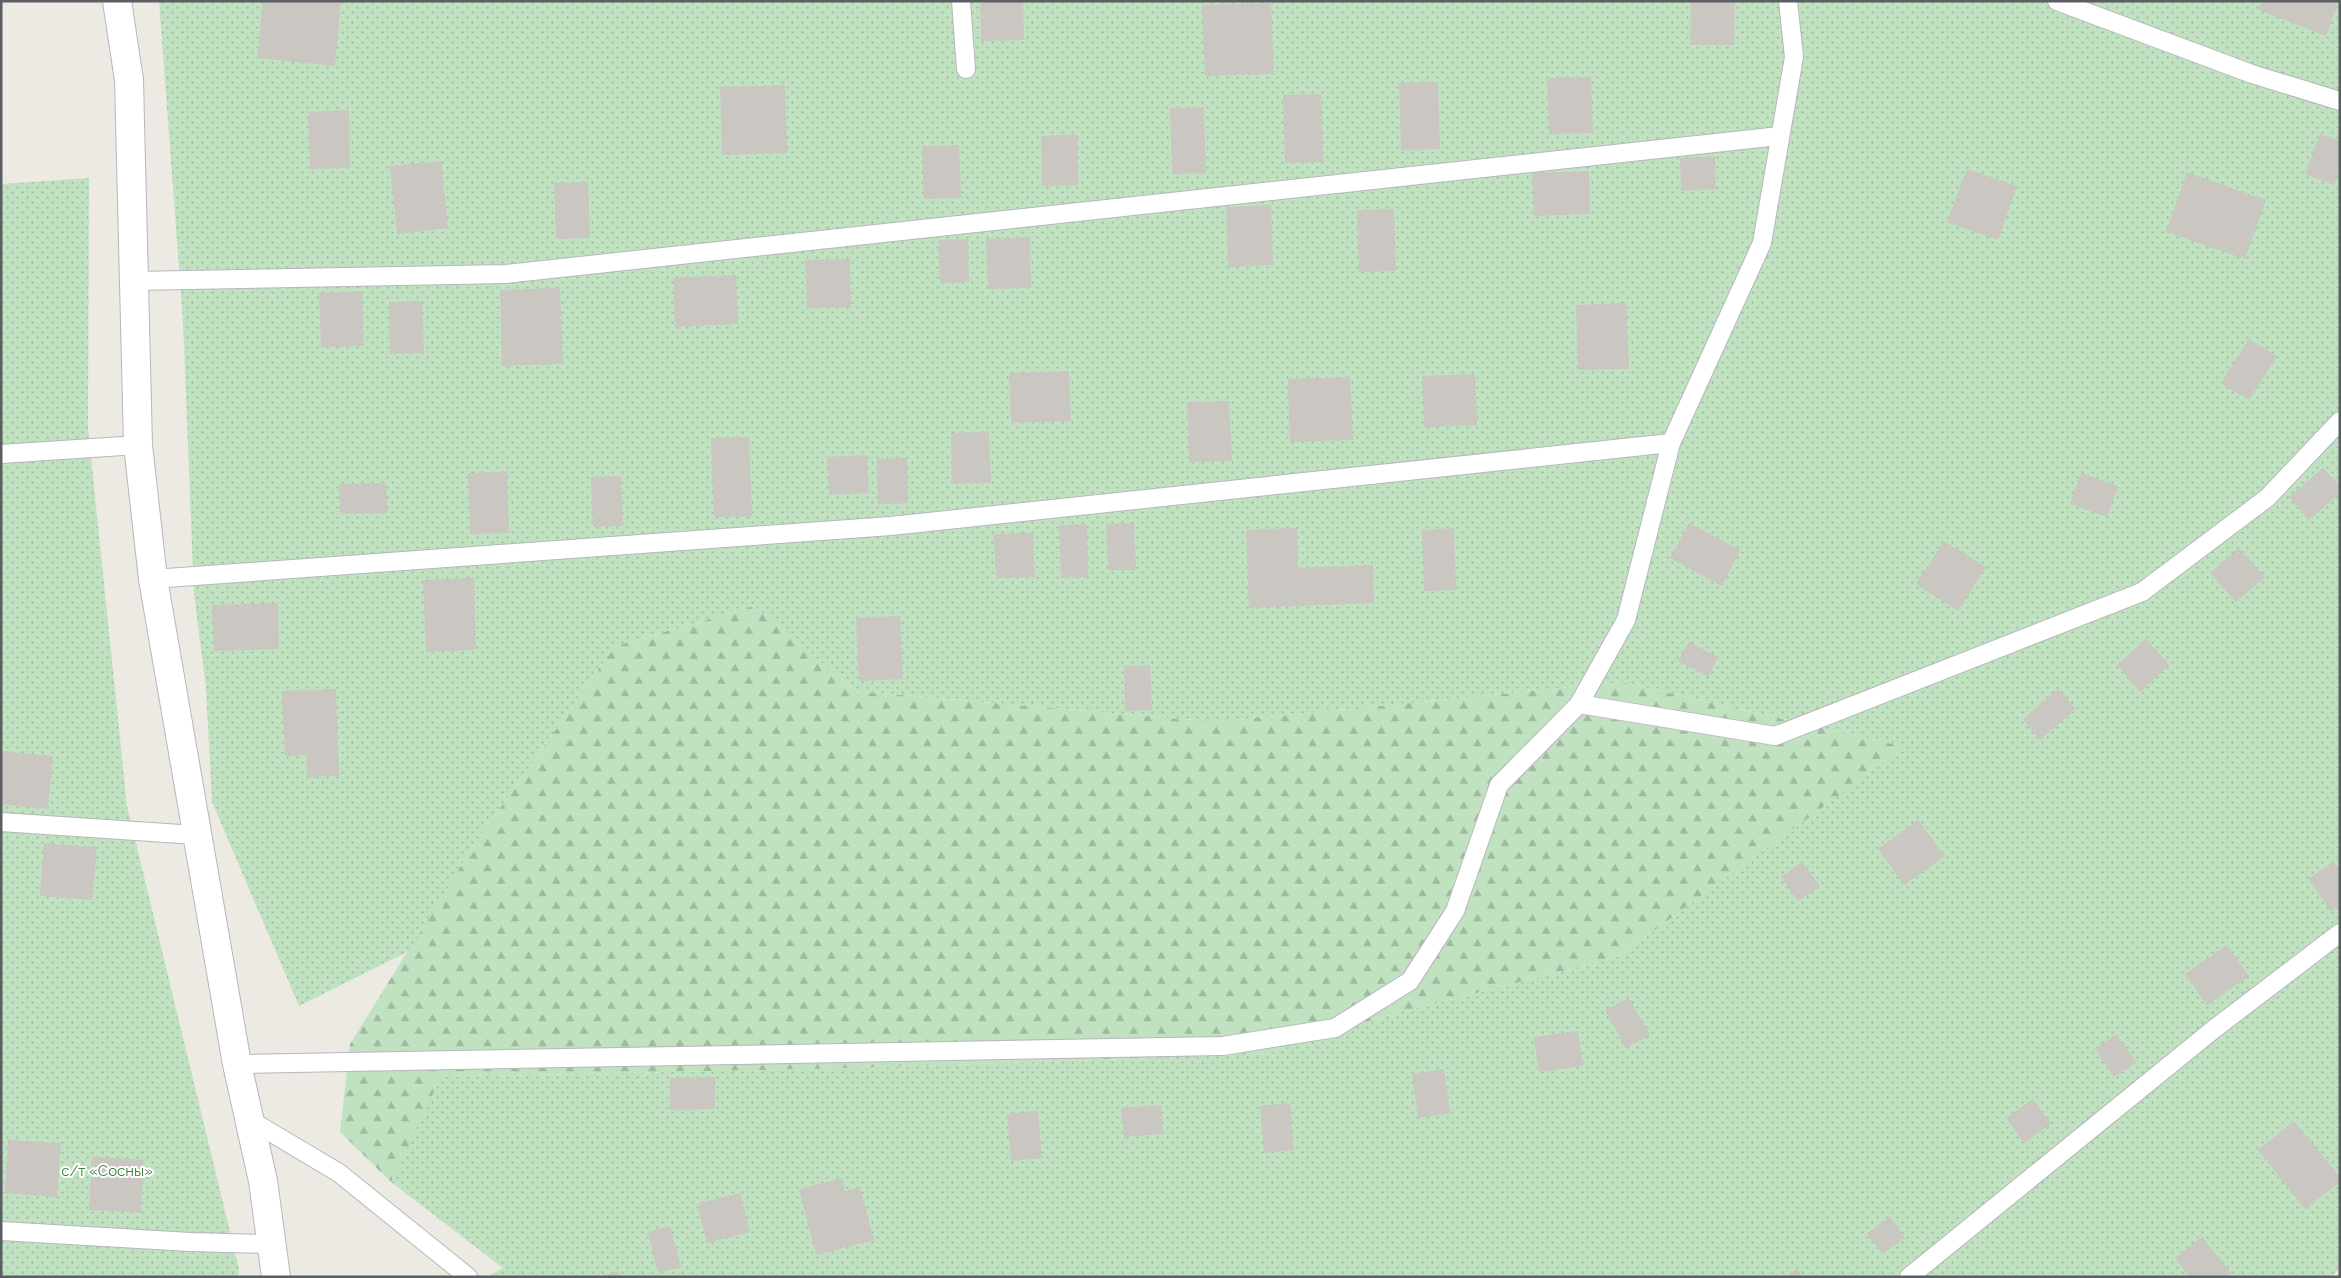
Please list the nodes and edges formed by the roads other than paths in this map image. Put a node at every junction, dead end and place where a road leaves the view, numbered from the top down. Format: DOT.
graph roads {
  1 [pos="117,1"];
  2 [pos="961,1"];
  3 [pos="1788,1"];
  4 [pos="2057,1"];
  5 [pos="966,70"];
  6 [pos="2340,101"];
  7 [pos="1780,136"];
  8 [pos="135,282"];
  9 [pos="2340,421"];
  10 [pos="1671,443"];
  11 [pos="138,444"];
  12 [pos="1,454"];
  13 [pos="153,579"];
  14 [pos="1579,704"];
  15 [pos="1,822"];
  16 [pos="196,835"];
  17 [pos="2340,934"];
  18 [pos="237,1064"];
  19 [pos="250,1120"];
  20 [pos="1,1232"];
  21 [pos="271,1244"];
  22 [pos="276,1277"];
  23 [pos="468,1277"];
  24 [pos="1909,1277"];
  1 -- 8 [label="main road"];
  2 -- 5 [label="lane"];
  3 -- 7 [label="lane"];
  4 -- 6 [label="lane"];
  7 -- 8 [label="lane"];
  7 -- 10 [label="lane"];
  8 -- 11 [label="main road"];
  9 -- 14 [label="lane"];
  10 -- 13 [label="lane"];
  10 -- 14 [label="lane"];
  11 -- 12 [label="lane"];
  11 -- 13 [label="main road"];
  13 -- 16 [label="main road"];
  14 -- 18 [label="lane"];
  15 -- 16 [label="lane"];
  16 -- 18 [label="main road"];
  17 -- 24 [label="lane"];
  18 -- 19 [label="main road"];
  19 -- 21 [label="main road"];
  19 -- 23 [label="lane"];
  20 -- 21 [label="lane"];
  21 -- 22 [label="main road"];
}
